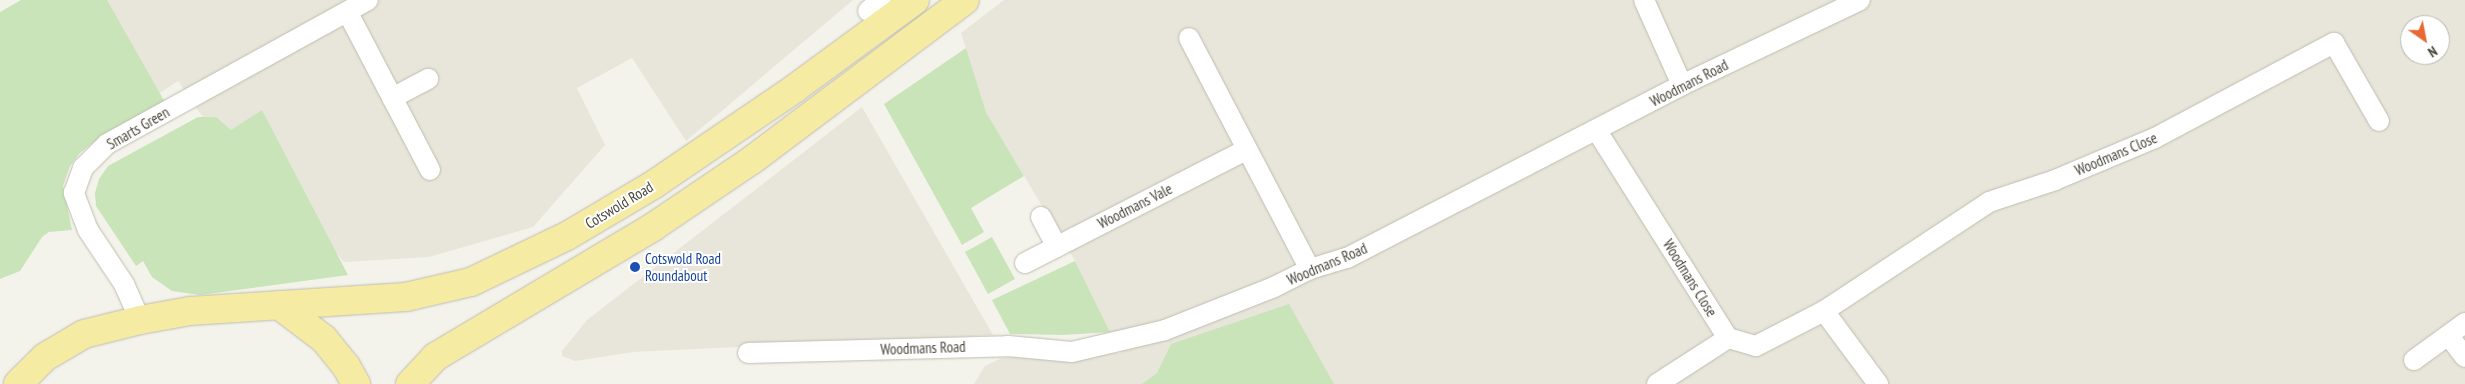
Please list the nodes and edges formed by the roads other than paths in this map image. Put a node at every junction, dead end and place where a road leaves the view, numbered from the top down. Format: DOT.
graph roads {
  1 [pos="368,0"];
  2 [pos="915,0"];
  3 [pos="964,0"];
  4 [pos="1644,0"];
  5 [pos="1860,0"];
  6 [pos="348,13"];
  7 [pos="1189,38"];
  8 [pos="428,79"];
  9 [pos="1682,85"];
  10 [pos="392,98"];
  11 [pos="2379,121"];
  12 [pos="1597,131"];
  13 [pos="1246,150"];
  14 [pos="430,170"];
  15 [pos="1041,218"];
  16 [pos="1057,247"];
  17 [pos="1025,263"];
  18 [pos="1310,269"];
  19 [pos="279,305"];
  20 [pos="1824,312"];
  21 [pos="140,320"];
  22 [pos="2465,323"];
  23 [pos="2449,336"];
  24 [pos="1728,338"];
  25 [pos="748,353"];
  26 [pos="2465,357"];
  27 [pos="2414,360"];
  28 [pos="18,384"];
  29 [pos="356,384"];
  30 [pos="410,384"];
  31 [pos="1657,384"];
  32 [pos="1878,384"];
  1 -- 6 [label="street, Smarts Green"];
  2 -- 19 [label="main road, Cotswold Road"];
  3 -- 30 [label="main road"];
  4 -- 9 [label="street"];
  5 -- 9 [label="street, Woodmans Road"];
  6 -- 10 [label="street"];
  6 -- 21 [label="street, Smarts Green"];
  7 -- 13 [label="street"];
  8 -- 10 [label="street"];
  9 -- 12 [label="street, Woodmans Road"];
  10 -- 14 [label="street"];
  11 -- 20 [label="street, Woodmans Close"];
  12 -- 18 [label="street, Woodmans Road"];
  12 -- 24 [label="street, Woodmans Close"];
  13 -- 16 [label="street, Woodmans Vale"];
  13 -- 18 [label="street"];
  15 -- 16 [label="street"];
  16 -- 17 [label="street, Woodmans Vale"];
  18 -- 25 [label="street, Woodmans Road"];
  19 -- 21 [label="main road, Cotswold Road"];
  19 -- 29 [label="main road"];
  20 -- 24 [label="street, Woodmans Close"];
  20 -- 32 [label="street"];
  21 -- 28 [label="main road, Cotswold Road"];
  22 -- 23 [label="street"];
  23 -- 26 [label="street"];
  23 -- 27 [label="street"];
  24 -- 31 [label="street"];
}
